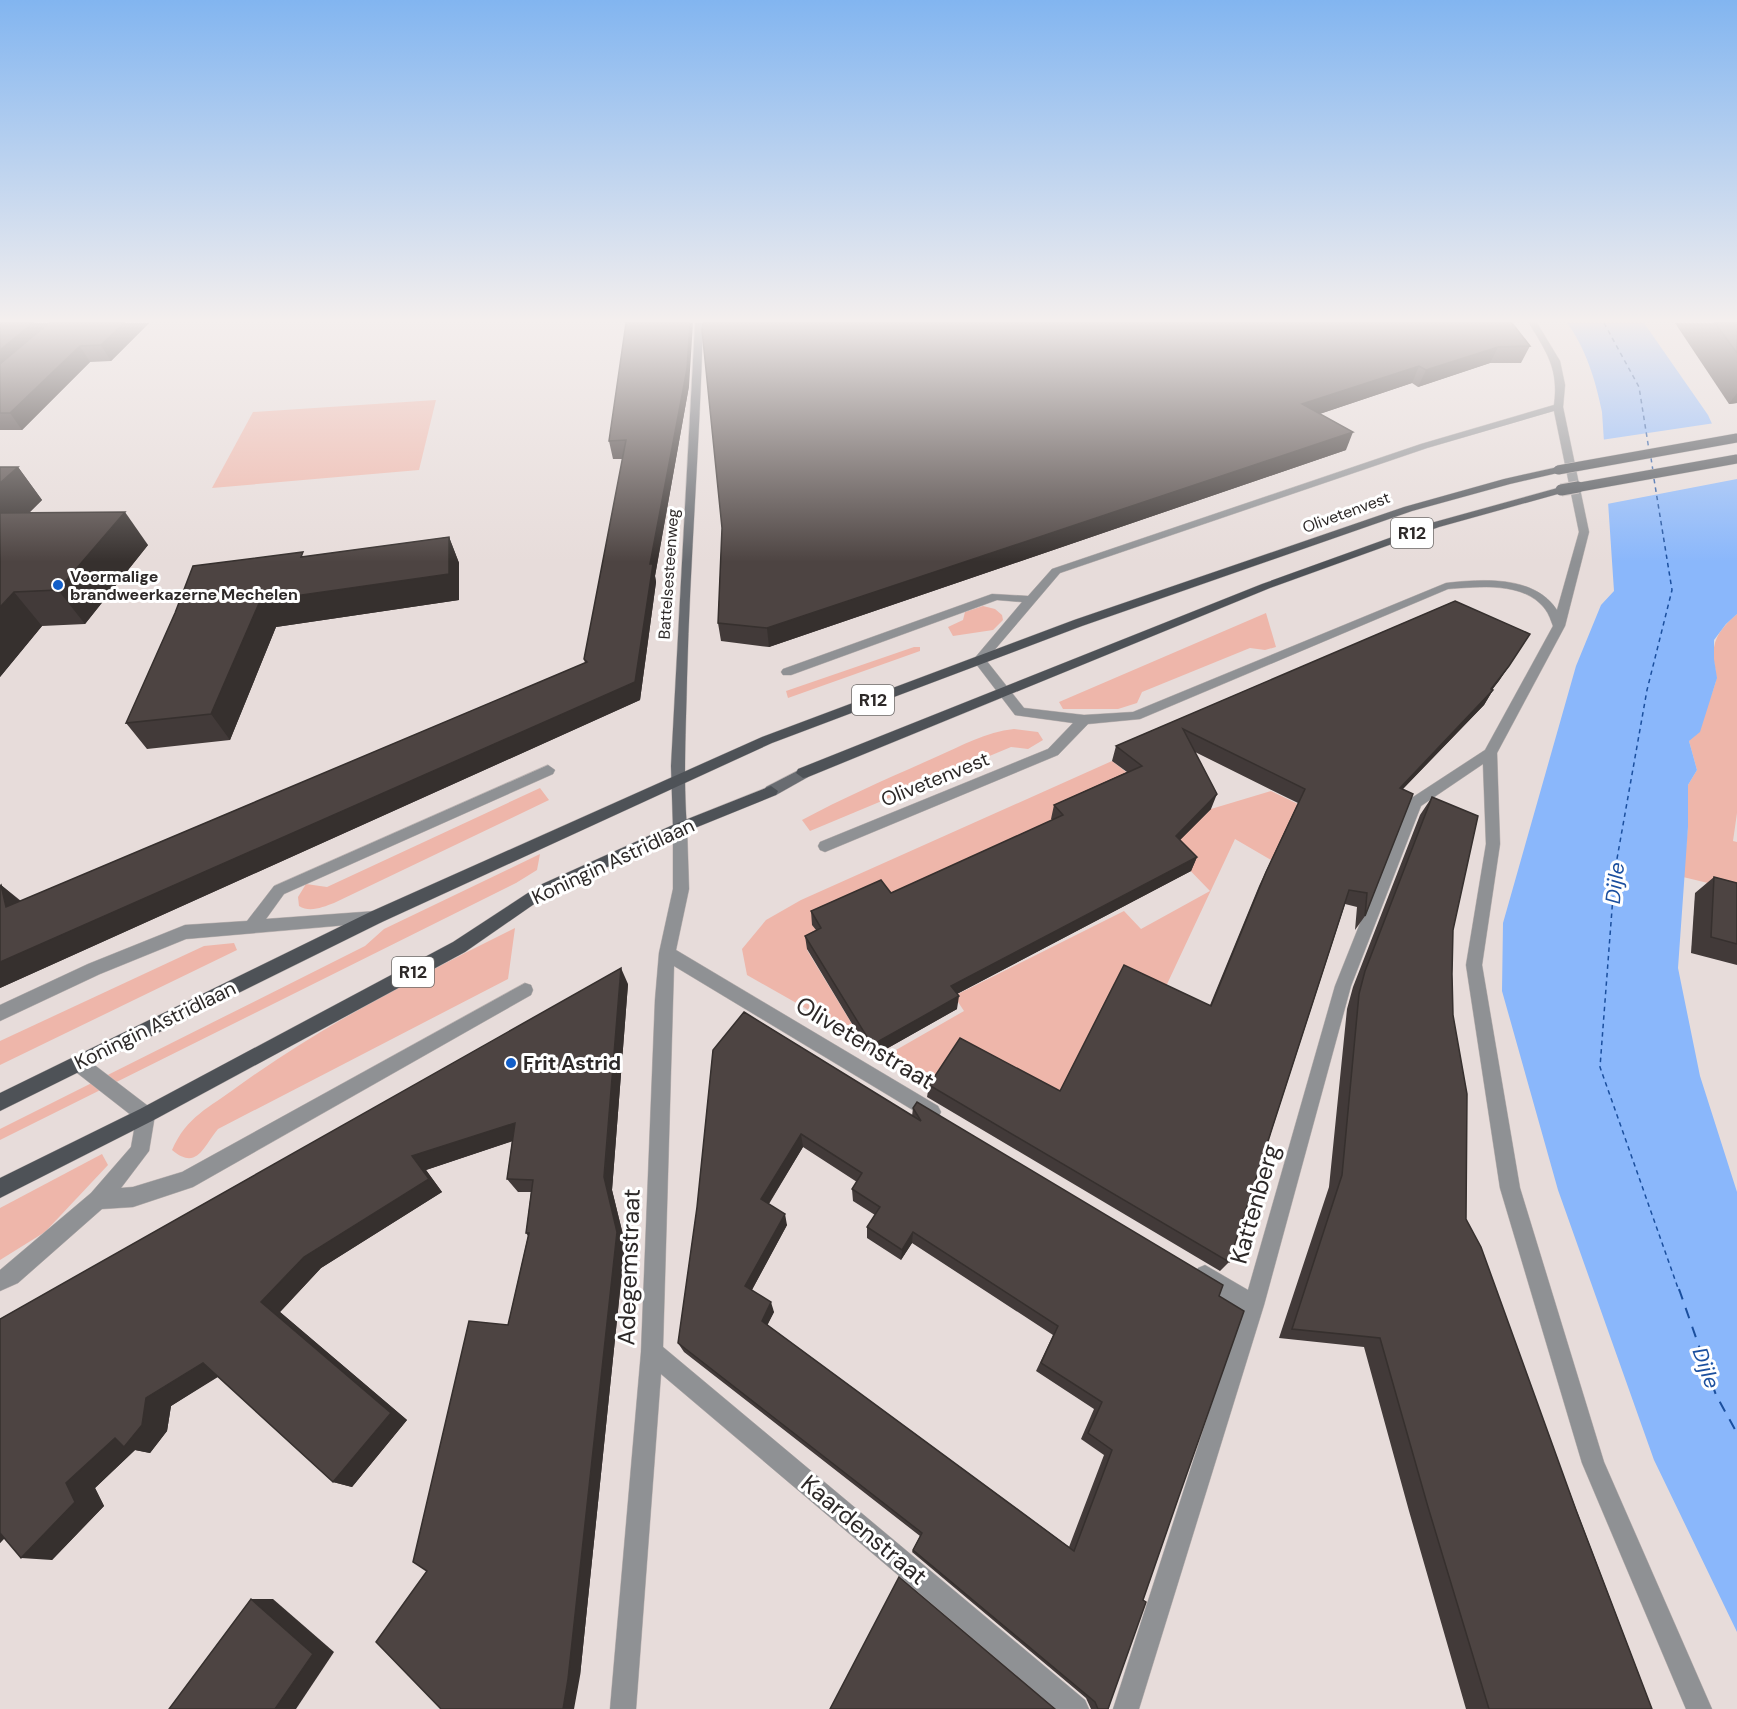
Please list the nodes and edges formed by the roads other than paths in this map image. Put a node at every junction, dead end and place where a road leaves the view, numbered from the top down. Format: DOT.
graph roads {
  1 [pos="697,403"];
  2 [pos="1559,403"];
  3 [pos="1558,407"];
  4 [pos="1737,438"];
  5 [pos="1737,459"];
  6 [pos="1032,600"];
  7 [pos="1559,626"];
  8 [pos="979,660"];
  9 [pos="787,672"];
  10 [pos="1003,692"];
  11 [pos="1084,720"];
  12 [pos="767,740"];
  13 [pos="1490,753"];
  14 [pos="548,770"];
  15 [pos="676,780"];
  16 [pos="680,828"];
  17 [pos="825,846"];
  18 [pos="376,917"];
  19 [pos="251,927"];
  20 [pos="667,953"];
  21 [pos="525,990"];
  22 [pos="0,1013"];
  23 [pos="78,1063"];
  24 [pos="0,1102"];
  25 [pos="146,1115"];
  26 [pos="950,1123"];
  27 [pos="0,1188"];
  28 [pos="98,1200"];
  29 [pos="1193,1269"];
  30 [pos="0,1281"];
  31 [pos="1254,1305"];
  32 [pos="652,1352"];
  33 [pos="623,1709"];
  34 [pos="1076,1709"];
  35 [pos="1126,1709"];
  36 [pos="1699,1709"];
  1 -- 15 [label="main road, Battelsesteenweg"];
  2 -- 3 [label="street"];
  3 -- 6 [label="street, Olivetenvest"];
  3 -- 7 [label="street"];
  4 -- 8 [label="main road, Olivetenvest / R12, bridge"];
  5 -- 10 [label="main road, R12, bridge"];
  6 -- 8 [label="street, Olivetenvest"];
  6 -- 9 [label="street"];
  7 -- 11 [label="street"];
  7 -- 13 [label="street"];
  8 -- 10 [label="street"];
  8 -- 12 [label="main road, Olivetenvest / R12"];
  10 -- 11 [label="street"];
  10 -- 16 [label="main road, Koningin Astridlaan / R12"];
  11 -- 17 [label="street, Olivetenvest"];
  12 -- 15 [label="main road, Koningin Astridlaan / R12"];
  13 -- 31 [label="street, Kattenberg"];
  13 -- 36 [label="street"];
  14 -- 19 [label="street"];
  15 -- 16 [label="main road, Battelsesteenweg"];
  15 -- 18 [label="main road, Koningin Astridlaan / R12"];
  16 -- 20 [label="street, Adegemstraat"];
  16 -- 25 [label="main road, Koningin Astridlaan / R12"];
  18 -- 19 [label="street, Koningin Astridlaan"];
  18 -- 23 [label="main road, Koningin Astridlaan / R12"];
  19 -- 22 [label="street, Koningin Astridlaan"];
  20 -- 26 [label="street, Olivetenstraat"];
  20 -- 32 [label="street, Adegemstraat"];
  21 -- 28 [label="street"];
  23 -- 24 [label="main road, Koningin Astridlaan / R12"];
  23 -- 25 [label="street"];
  25 -- 27 [label="main road, Koningin Astridlaan / R12"];
  25 -- 28 [label="street"];
  28 -- 30 [label="street"];
  29 -- 31 [label="street"];
  31 -- 35 [label="street, Kattenberg"];
  32 -- 33 [label="street, Adegemstraat"];
  32 -- 34 [label="street, Kaardenstraat"];
}
